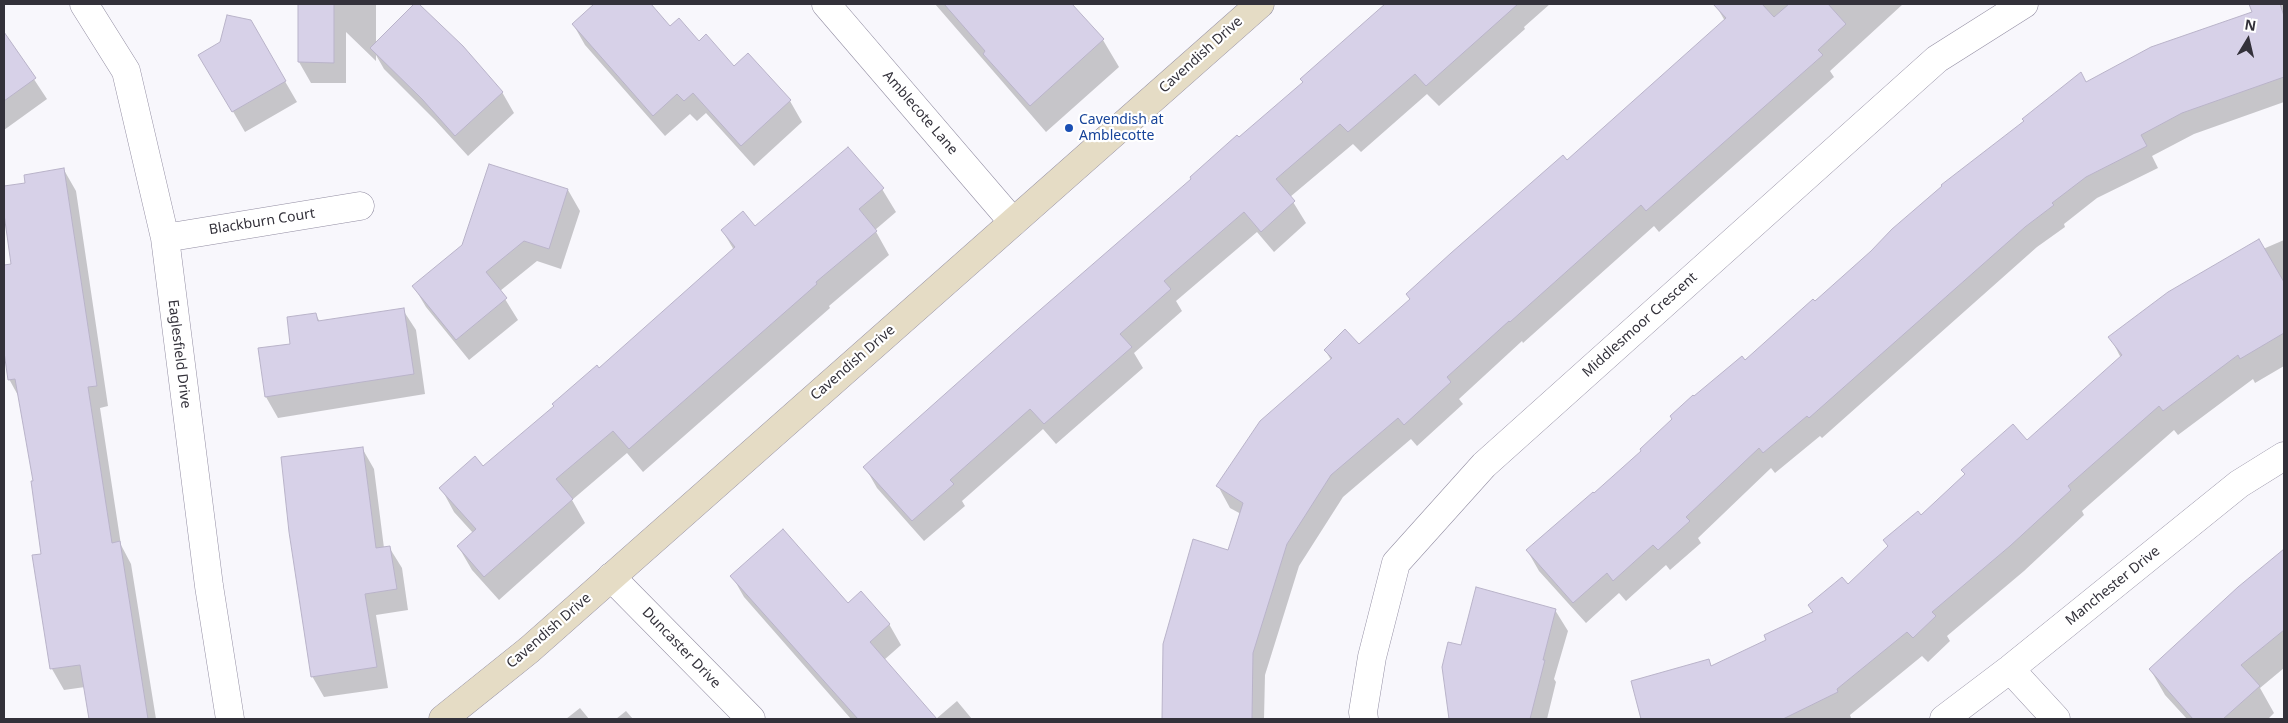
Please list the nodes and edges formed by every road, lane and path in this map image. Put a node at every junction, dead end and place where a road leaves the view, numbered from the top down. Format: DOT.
graph roads {
  1 [pos="84,4"];
  2 [pos="826,4"];
  3 [pos="1260,4"];
  4 [pos="2024,4"];
  5 [pos="360,206"];
  6 [pos="1013,222"];
  7 [pos="165,238"];
  8 [pos="2284,456"];
  9 [pos="611,576"];
  10 [pos="2010,669"];
  11 [pos="230,719"];
  12 [pos="443,719"];
  13 [pos="751,719"];
  14 [pos="1364,719"];
  15 [pos="1944,719"];
  16 [pos="2056,719"];
  1 -- 7 [label="street, Eaglesfield Drive"];
  2 -- 6 [label="street, Amblecote Lane"];
  3 -- 6 [label="street, Cavendish Drive"];
  4 -- 14 [label="street, Middlesmoor Crescent"];
  5 -- 7 [label="street, Blackburn Court"];
  6 -- 9 [label="street, Cavendish Drive"];
  7 -- 11 [label="street, Eaglesfield Drive"];
  8 -- 10 [label="street, Manchester Drive"];
  9 -- 12 [label="street, Cavendish Drive"];
  9 -- 13 [label="street, Duncaster Drive"];
  10 -- 15 [label="street, Manchester Drive"];
  10 -- 16 [label="street"];
}
